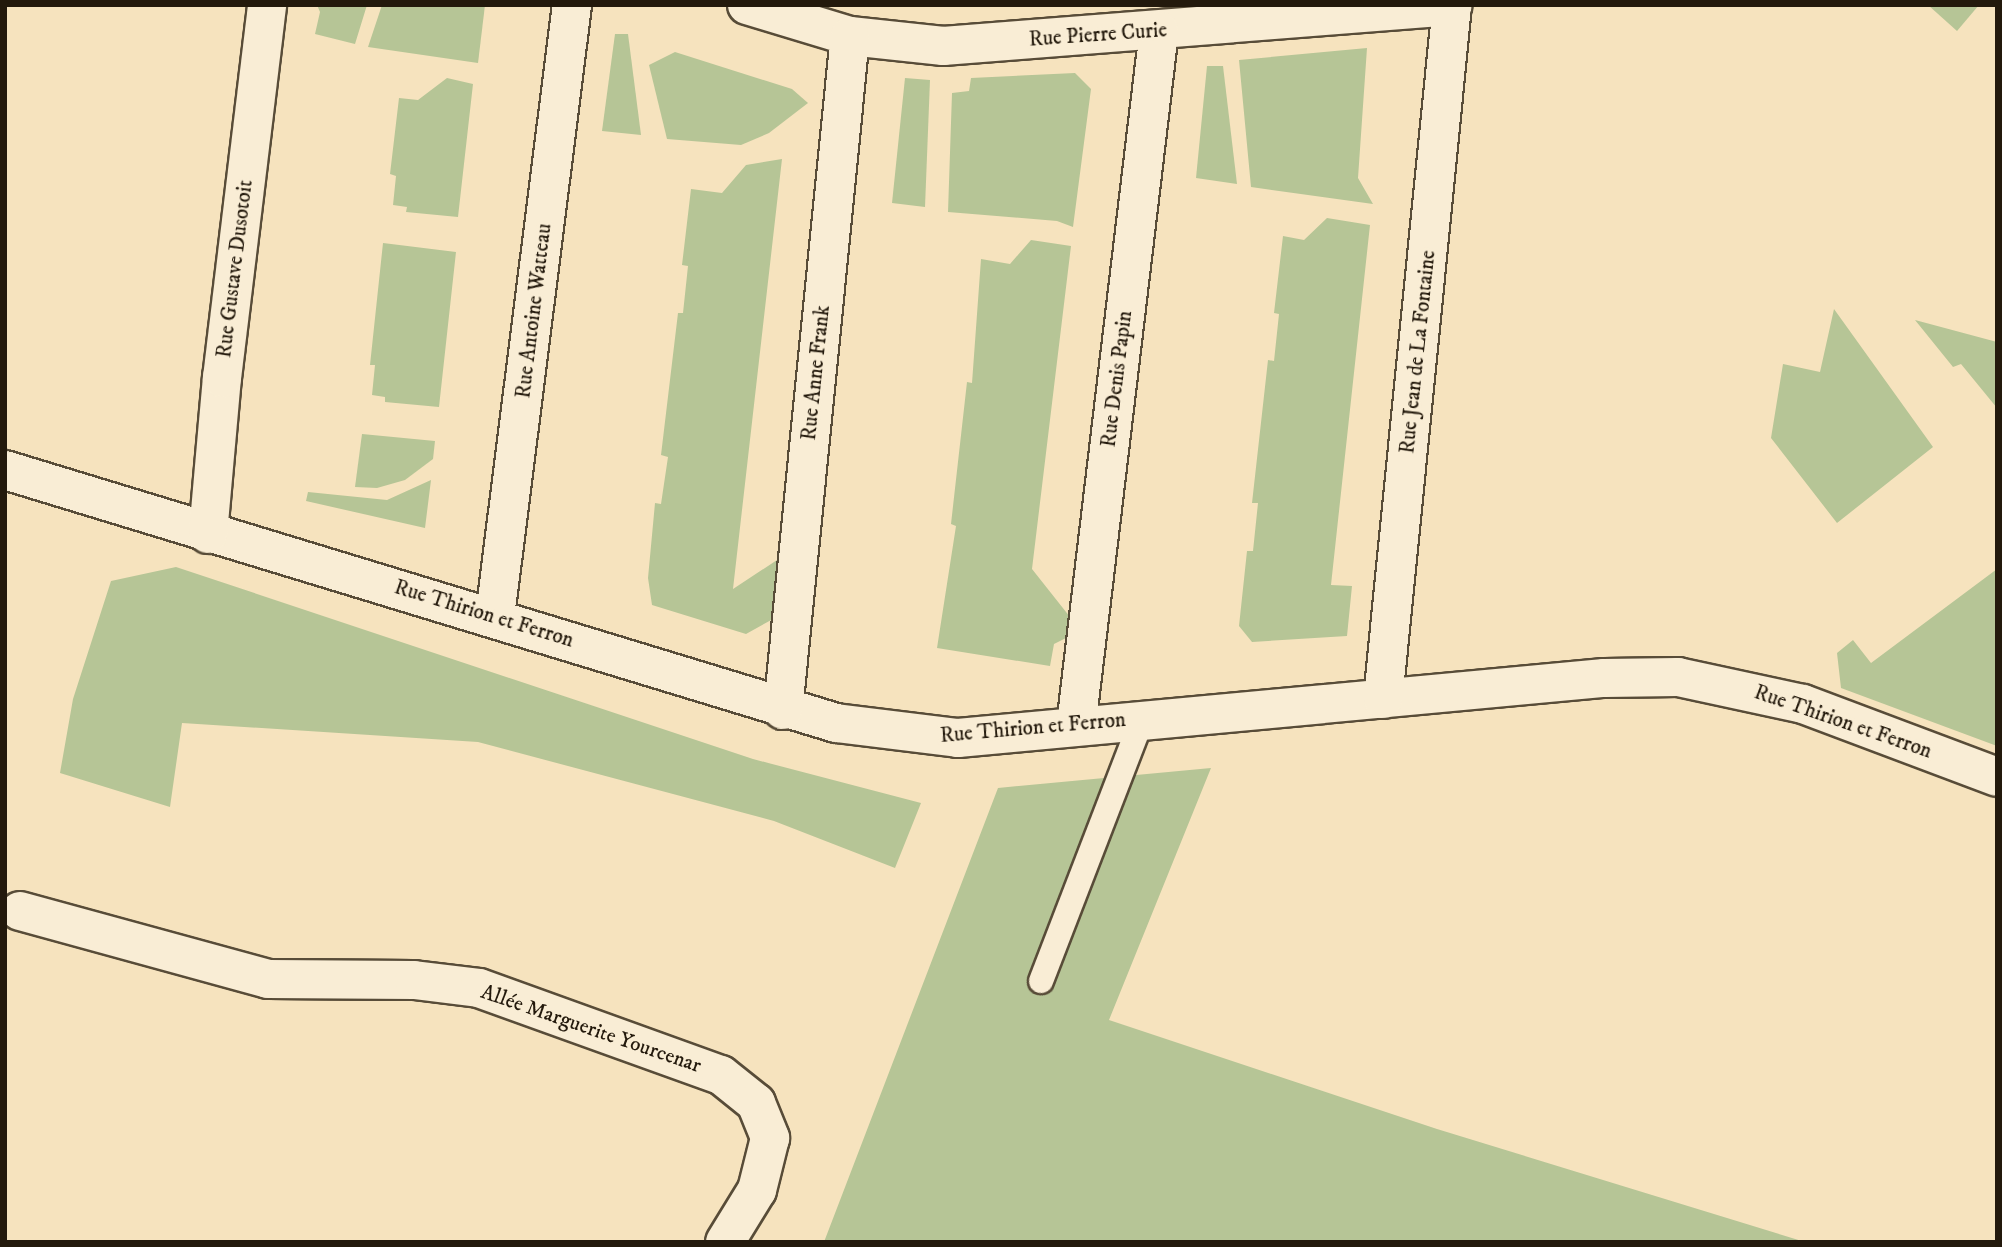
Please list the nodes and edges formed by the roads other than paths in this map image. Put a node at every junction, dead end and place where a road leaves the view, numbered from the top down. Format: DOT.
graph roads {
  1 [pos="267,5"];
  2 [pos="572,5"];
  3 [pos="747,5"];
  4 [pos="1452,5"];
  5 [pos="1159,31"];
  6 [pos="850,36"];
  7 [pos="5,470"];
  8 [pos="208,534"];
  9 [pos="495,616"];
  10 [pos="1383,699"];
  11 [pos="783,710"];
  12 [pos="1142,719"];
  13 [pos="1076,726"];
  14 [pos="1997,777"];
  15 [pos="20,911"];
  16 [pos="1041,981"];
  17 [pos="725,1242"];
  1 -- 8 [label="street, Rue Gustave Dusotoit"];
  2 -- 9 [label="street, Rue Antoine Watteau"];
  3 -- 6 [label="street, Rue Pierre Curie"];
  4 -- 5 [label="street, Rue Pierre Curie"];
  4 -- 10 [label="street, Rue Jean de La Fontaine"];
  5 -- 6 [label="street, Rue Pierre Curie"];
  5 -- 13 [label="street, Rue Denis Papin"];
  6 -- 11 [label="street, Rue Anne Frank"];
  7 -- 8 [label="street, Rue Thirion et Ferron"];
  8 -- 9 [label="street, Rue Thirion et Ferron"];
  9 -- 11 [label="street, Rue Thirion et Ferron"];
  10 -- 12 [label="street, Rue Thirion et Ferron"];
  10 -- 14 [label="street, Rue Thirion et Ferron"];
  11 -- 13 [label="street, Rue Thirion et Ferron"];
  12 -- 13 [label="street, Rue Thirion et Ferron"];
  12 -- 16 [label="lane"];
  15 -- 17 [label="street, Allée Marguerite Yourcenar"];
}
